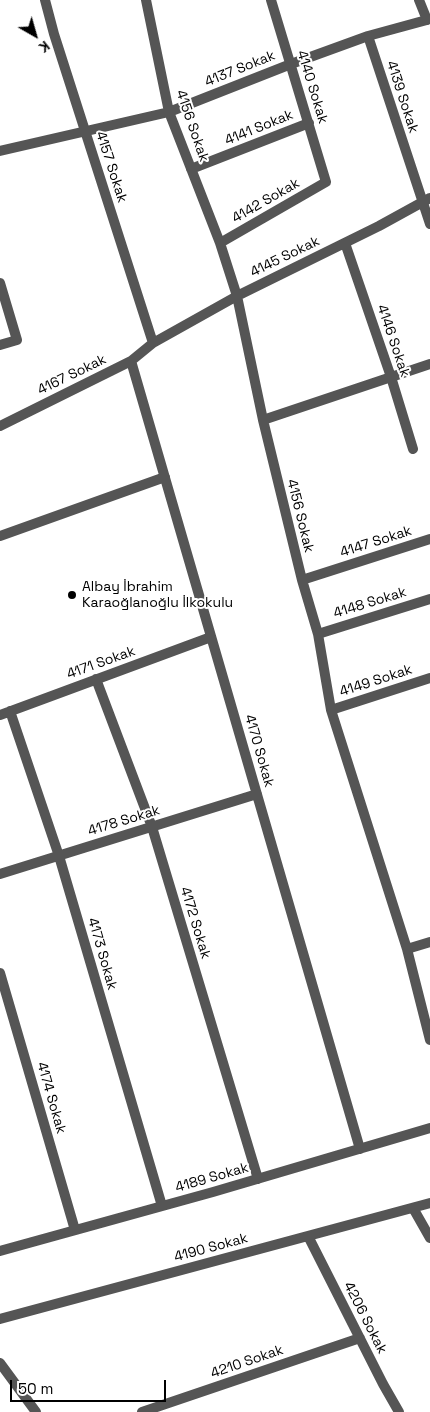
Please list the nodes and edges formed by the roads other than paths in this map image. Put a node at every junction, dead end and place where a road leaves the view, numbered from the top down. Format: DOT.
graph roads {
  1 [pos="44,0"];
  2 [pos="146,0"];
  3 [pos="271,0"];
  4 [pos="420,0"];
  5 [pos="429,19"];
  6 [pos="368,36"];
  7 [pos="290,64"];
  8 [pos="169,112"];
  9 [pos="309,123"];
  10 [pos="85,132"];
  11 [pos="0,151"];
  12 [pos="191,169"];
  13 [pos="326,182"];
  14 [pos="426,199"];
  15 [pos="430,224"];
  16 [pos="220,243"];
  17 [pos="345,243"];
  18 [pos="0,283"];
  19 [pos="237,296"];
  20 [pos="153,343"];
  21 [pos="0,345"];
  22 [pos="131,361"];
  23 [pos="430,364"];
  24 [pos="391,377"];
  25 [pos="262,420"];
  26 [pos="0,426"];
  27 [pos="413,449"];
  28 [pos="165,477"];
  29 [pos="0,536"];
  30 [pos="430,539"];
  31 [pos="302,580"];
  32 [pos="430,599"];
  33 [pos="318,634"];
  34 [pos="211,637"];
  35 [pos="430,678"];
  36 [pos="96,679"];
  37 [pos="331,710"];
  38 [pos="5,713"];
  39 [pos="257,794"];
  40 [pos="152,827"];
  41 [pos="59,856"];
  42 [pos="0,874"];
  43 [pos="430,942"];
  44 [pos="407,949"];
  45 [pos="0,974"];
  46 [pos="430,1040"];
  47 [pos="430,1128"];
  48 [pos="360,1148"];
  49 [pos="258,1179"];
  50 [pos="430,1203"];
  51 [pos="162,1206"];
  52 [pos="413,1208"];
  53 [pos="75,1230"];
  54 [pos="308,1236"];
  55 [pos="430,1238"];
  56 [pos="0,1251"];
  57 [pos="0,1320"];
  58 [pos="360,1338"];
  59 [pos="0,1363"];
  60 [pos="36,1412"];
  61 [pos="142,1412"];
  62 [pos="399,1412"];
  1 -- 10 [label="street, 4157 Sokak"];
  2 -- 8 [label="street, 4156 Sokak"];
  3 -- 7 [label="street, 4140 Sokak"];
  4 -- 5 [label="street"];
  5 -- 6 [label="street, 4137 Sokak"];
  6 -- 7 [label="street, 4137 Sokak"];
  6 -- 14 [label="street, 4139 Sokak"];
  7 -- 8 [label="street, 4137 Sokak"];
  7 -- 9 [label="street, 4140 Sokak"];
  8 -- 10 [label="street, 4137 Sokak"];
  8 -- 12 [label="street, 4156 Sokak"];
  9 -- 12 [label="street, 4141 Sokak"];
  9 -- 13 [label="street, 4140 Sokak"];
  10 -- 11 [label="street, 4137 Sokak"];
  10 -- 20 [label="street, 4157 Sokak"];
  12 -- 16 [label="street, 4156 Sokak"];
  13 -- 16 [label="street, 4142 Sokak"];
  14 -- 15 [label="street, 4139 Sokak"];
  14 -- 17 [label="street, 4145 Sokak"];
  16 -- 19 [label="street, 4156 Sokak"];
  17 -- 19 [label="street, 4145 Sokak"];
  17 -- 24 [label="street, 4146 Sokak"];
  18 -- 21 [label="street"];
  19 -- 20 [label="street, 4145 Sokak"];
  19 -- 25 [label="street, 4156 Sokak"];
  20 -- 22 [label="street, 4167 Sokak"];
  22 -- 26 [label="street, 4167 Sokak"];
  22 -- 28 [label="street, 4170 Sokak"];
  23 -- 24 [label="street"];
  24 -- 25 [label="street"];
  24 -- 27 [label="street, 4146 Sokak"];
  25 -- 31 [label="street, 4156 Sokak"];
  28 -- 29 [label="street"];
  28 -- 34 [label="street, 4170 Sokak"];
  30 -- 31 [label="street, 4147 Sokak"];
  31 -- 33 [label="street, 4156 Sokak"];
  32 -- 33 [label="street, 4148 Sokak"];
  33 -- 37 [label="street, 4156 Sokak"];
  34 -- 36 [label="street, 4171 Sokak"];
  34 -- 39 [label="street, 4170 Sokak"];
  35 -- 37 [label="street, 4149 Sokak"];
  36 -- 38 [label="street, 4171 Sokak"];
  36 -- 40 [label="street, 4172 Sokak"];
  37 -- 44 [label="street, 4156 Sokak"];
  38 -- 41 [label="street, 4173 Sokak"];
  39 -- 40 [label="street, 4178 Sokak"];
  39 -- 48 [label="street, 4170 Sokak"];
  40 -- 41 [label="street, 4178 Sokak"];
  40 -- 49 [label="street, 4172 Sokak"];
  41 -- 42 [label="street, 4178 Sokak"];
  41 -- 51 [label="street, 4173 Sokak"];
  43 -- 44 [label="street"];
  44 -- 46 [label="street, 4156 Sokak"];
  45 -- 53 [label="street, 4174 Sokak"];
  47 -- 48 [label="street, 4189 Sokak"];
  48 -- 49 [label="street, 4189 Sokak"];
  49 -- 51 [label="street, 4189 Sokak"];
  50 -- 52 [label="street, 4190 Sokak"];
  51 -- 53 [label="street, 4189 Sokak"];
  52 -- 54 [label="street, 4190 Sokak"];
  52 -- 55 [label="street"];
  53 -- 56 [label="street, 4189 Sokak"];
  54 -- 57 [label="street, 4190 Sokak"];
  54 -- 58 [label="street, 4206 Sokak"];
  58 -- 61 [label="street, 4210 Sokak"];
  58 -- 62 [label="street, 4206 Sokak"];
  59 -- 60 [label="street"];
}
